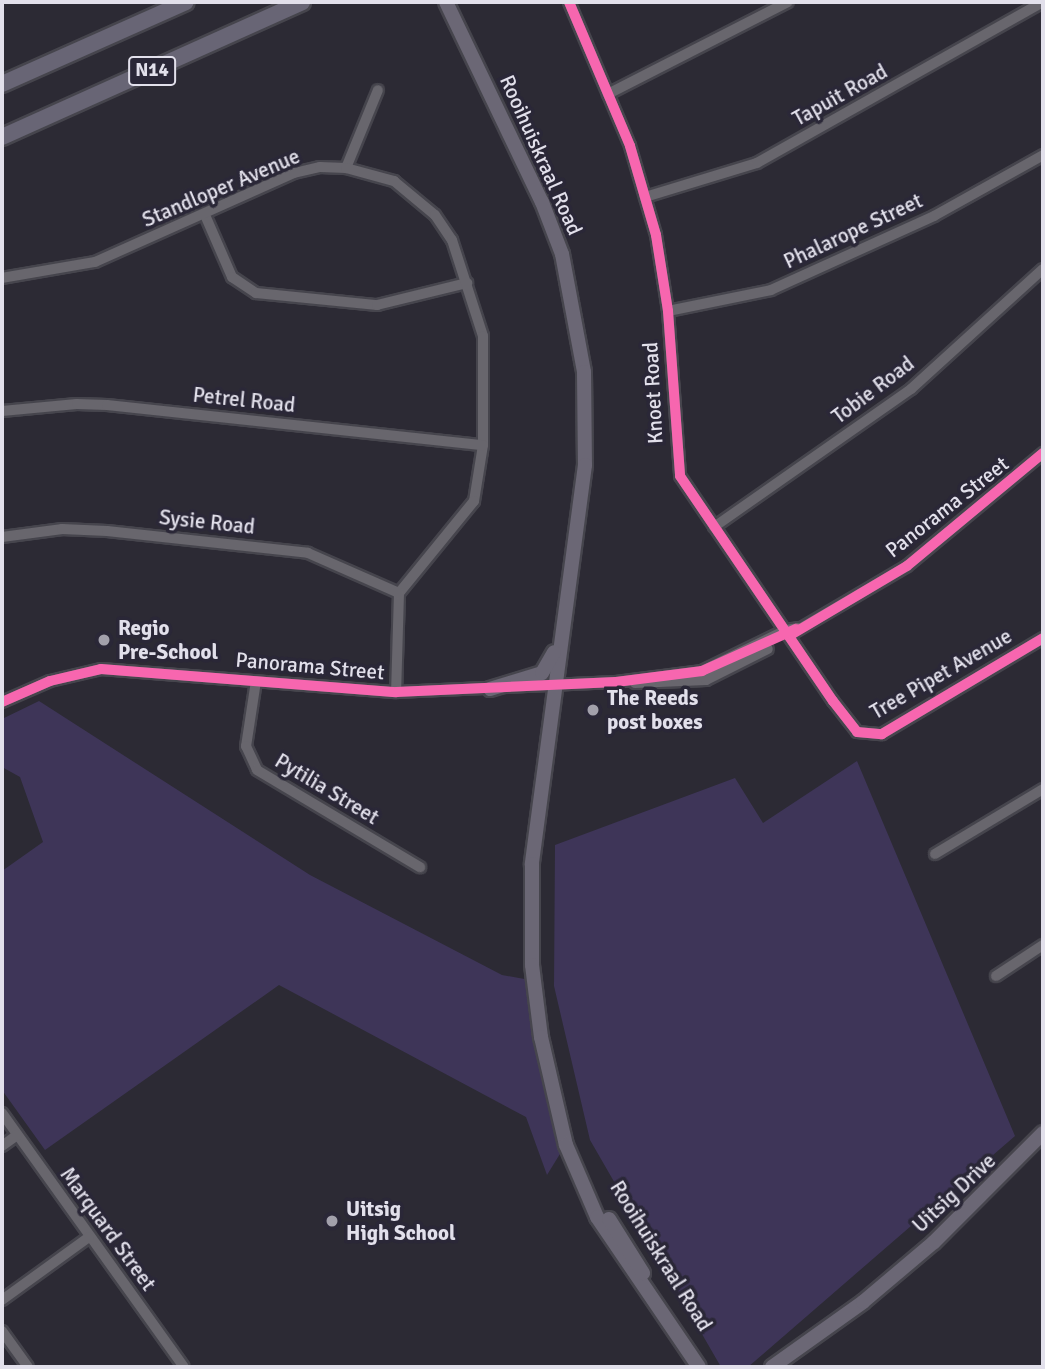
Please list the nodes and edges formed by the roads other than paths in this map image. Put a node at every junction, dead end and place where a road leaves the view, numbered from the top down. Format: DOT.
graph roads {
  1 [pos="186,2"];
  2 [pos="302,2"];
  3 [pos="446,2"];
  4 [pos="788,2"];
  5 [pos="1043,2"];
  6 [pos="570,7"];
  7 [pos="2,84"];
  8 [pos="378,90"];
  9 [pos="608,94"];
  10 [pos="2,137"];
  11 [pos="1043,155"];
  12 [pos="346,168"];
  13 [pos="646,197"];
  14 [pos="205,215"];
  15 [pos="1043,269"];
  16 [pos="2,278"];
  17 [pos="467,282"];
  18 [pos="668,311"];
  19 [pos="2,411"];
  20 [pos="483,445"];
  21 [pos="1043,453"];
  22 [pos="714,527"];
  23 [pos="2,537"];
  24 [pos="399,593"];
  25 [pos="562,627"];
  26 [pos="792,631"];
  27 [pos="1043,638"];
  28 [pos="256,681"];
  29 [pos="557,686"];
  30 [pos="490,689"];
  31 [pos="396,692"];
  32 [pos="2,702"];
  33 [pos="857,732"];
  34 [pos="1043,789"];
  35 [pos="935,854"];
  36 [pos="420,867"];
  37 [pos="1043,945"];
  38 [pos="996,976"];
  39 [pos="551,1087"];
  40 [pos="2,1113"];
  41 [pos="1043,1133"];
  42 [pos="18,1135"];
  43 [pos="2,1146"];
  44 [pos="89,1237"];
  45 [pos="890,1279"];
  46 [pos="2,1300"];
  47 [pos="2,1331"];
  48 [pos="28,1367"];
  49 [pos="184,1367"];
  50 [pos="699,1367"];
  51 [pos="707,1367"];
  52 [pos="761,1367"];
  53 [pos="772,1367"];
  1 -- 7 [label="highway, N14"];
  2 -- 10 [label="highway, N14"];
  3 -- 25 [label="main road, Rooihuiskraal Road"];
  4 -- 9 [label="street"];
  5 -- 13 [label="street, Tapuit Road"];
  6 -- 9 [label="street, Knoet Road"];
  8 -- 12 [label="street"];
  9 -- 13 [label="street, Knoet Road"];
  11 -- 18 [label="street, Phalarope Street"];
  12 -- 14 [label="street, Standloper Avenue"];
  12 -- 17 [label="street, Standloper Avenue"];
  13 -- 18 [label="street, Knoet Road"];
  14 -- 16 [label="street, Standloper Avenue"];
  14 -- 17 [label="street"];
  15 -- 22 [label="street, Tobie Road"];
  17 -- 20 [label="street, Standloper Avenue"];
  18 -- 22 [label="street, Knoet Road"];
  19 -- 20 [label="street, Petrel Road"];
  20 -- 24 [label="street, Standloper Avenue"];
  21 -- 26 [label="street, Panorama Street"];
  22 -- 26 [label="street, Knoet Road"];
  23 -- 24 [label="street, Sysie Road"];
  24 -- 31 [label="street"];
  25 -- 29 [label="main road, Rooihuiskraal Road"];
  25 -- 30 [label="main road"];
  26 -- 29 [label="street, Panorama Street"];
  26 -- 33 [label="street, Knoet Road"];
  27 -- 33 [label="street, Tree Pipet Avenue"];
  28 -- 31 [label="street, Panorama Street"];
  28 -- 32 [label="street, Panorama Street"];
  28 -- 36 [label="street, Pytilia Street"];
  29 -- 30 [label="street, Panorama Street"];
  29 -- 39 [label="main road, Rooihuiskraal Road"];
  30 -- 31 [label="street, Panorama Street"];
  34 -- 35 [label="street"];
  37 -- 38 [label="street"];
  39 -- 50 [label="main road, Rooihuiskraal Road"];
  39 -- 51 [label="main road, Rooihuiskraal Road"];
  40 -- 42 [label="street, Marquard Street"];
  41 -- 45 [label="main road, Uitsig Drive"];
  42 -- 43 [label="street"];
  42 -- 44 [label="street, Marquard Street"];
  44 -- 46 [label="street"];
  44 -- 49 [label="street, Marquard Street"];
  45 -- 52 [label="main road, Uitsig Drive"];
  45 -- 53 [label="main road, Uitsig Drive"];
  47 -- 48 [label="street"];
}
